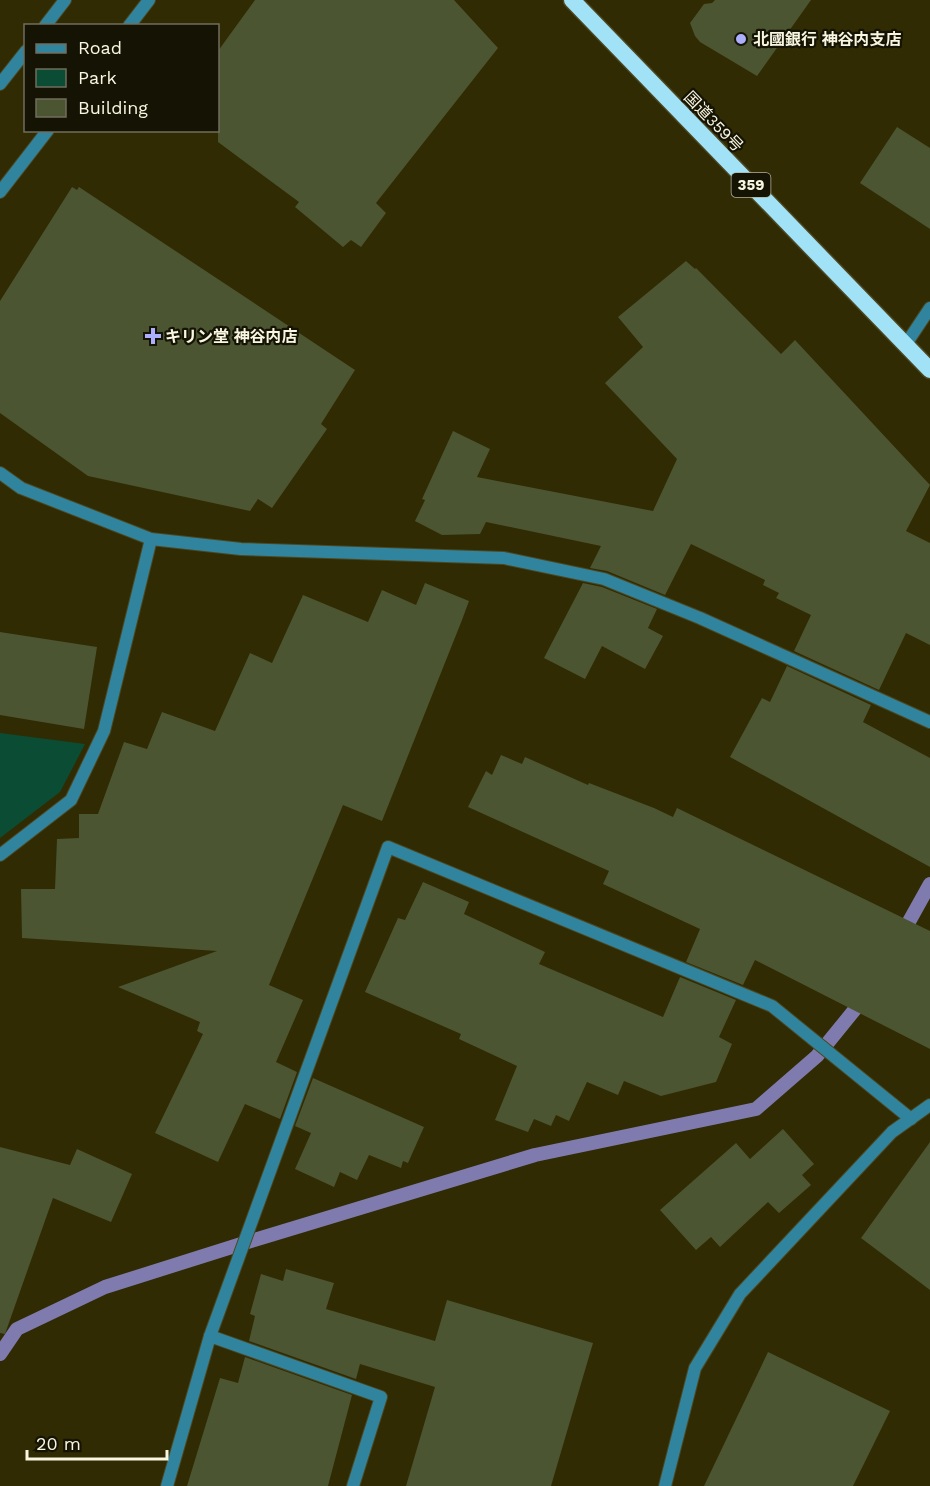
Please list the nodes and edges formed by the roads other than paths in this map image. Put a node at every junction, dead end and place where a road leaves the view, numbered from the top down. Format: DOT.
graph roads {
  1 [pos="65,0"];
  2 [pos="149,0"];
  3 [pos="572,0"];
  4 [pos="47,24"];
  5 [pos="131,24"];
  6 [pos="24,54"];
  7 [pos="0,84"];
  8 [pos="46,132"];
  9 [pos="0,192"];
  10 [pos="930,308"];
  11 [pos="906,344"];
  12 [pos="930,370"];
  13 [pos="0,473"];
  14 [pos="151,539"];
  15 [pos="930,722"];
  16 [pos="0,855"];
  17 [pos="930,1106"];
  18 [pos="910,1119"];
  19 [pos="210,1336"];
  20 [pos="167,1486"];
  21 [pos="354,1486"];
  22 [pos="665,1486"];
  1 -- 4 [label="street"];
  2 -- 5 [label="street"];
  3 -- 11 [label="highway, 国道359号 / 359"];
  6 -- 7 [label="street"];
  8 -- 9 [label="street"];
  10 -- 11 [label="street"];
  11 -- 12 [label="highway, 国道359号 / 359"];
  13 -- 14 [label="street"];
  14 -- 15 [label="street"];
  14 -- 16 [label="street"];
  17 -- 18 [label="street"];
  18 -- 19 [label="street"];
  18 -- 22 [label="street"];
  19 -- 20 [label="street"];
  19 -- 21 [label="street"];
}
